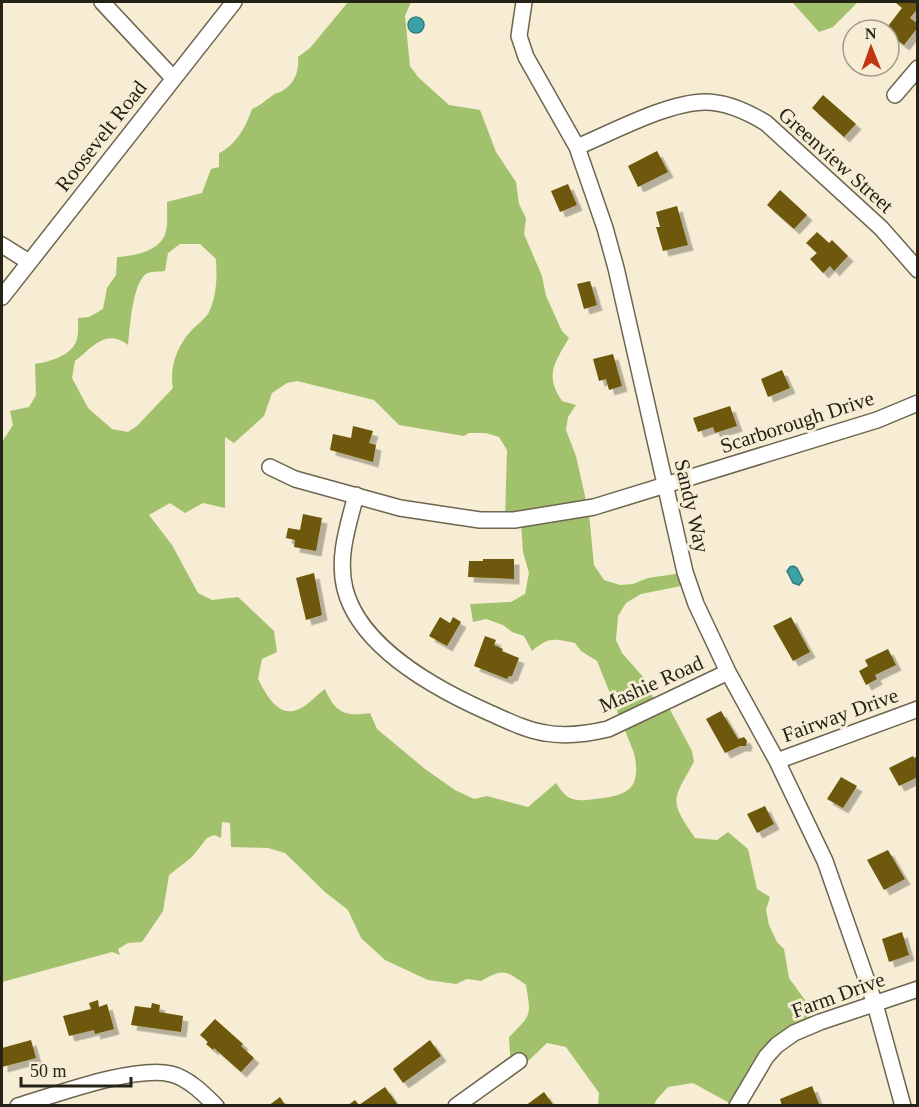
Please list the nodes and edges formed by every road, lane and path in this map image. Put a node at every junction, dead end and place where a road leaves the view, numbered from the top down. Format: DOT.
graph roads {
  1 [pos="102,2"];
  2 [pos="234,2"];
  3 [pos="524,2"];
  4 [pos="918,68"];
  5 [pos="173,78"];
  6 [pos="895,95"];
  7 [pos="577,147"];
  8 [pos="2,245"];
  9 [pos="29,262"];
  10 [pos="918,270"];
  11 [pos="2,297"];
  12 [pos="918,403"];
  13 [pos="270,467"];
  14 [pos="665,486"];
  15 [pos="356,495"];
  16 [pos="728,672"];
  17 [pos="918,709"];
  18 [pos="777,761"];
  19 [pos="918,989"];
  20 [pos="875,1004"];
  21 [pos="519,1061"];
  22 [pos="18,1106"];
  23 [pos="216,1106"];
  24 [pos="456,1106"];
  25 [pos="737,1106"];
  26 [pos="903,1106"];
  1 -- 5 [label="street"];
  2 -- 5 [label="street, Roosevelt Road"];
  3 -- 7 [label="street, Sandy Way"];
  4 -- 6 [label="street"];
  5 -- 9 [label="street, Roosevelt Road"];
  7 -- 10 [label="street, Greenview Street"];
  7 -- 14 [label="street, Sandy Way"];
  8 -- 9 [label="street"];
  9 -- 11 [label="street, Roosevelt Road"];
  12 -- 14 [label="street, Scarborough Drive"];
  13 -- 15 [label="street, Scarborough Drive"];
  14 -- 15 [label="street, Scarborough Drive"];
  14 -- 16 [label="street, Sandy Way"];
  15 -- 16 [label="street, Mashie Road"];
  16 -- 18 [label="street, Sandy Way"];
  17 -- 18 [label="street, Fairway Drive"];
  18 -- 20 [label="street, Sandy Way"];
  19 -- 20 [label="street, Farm Drive"];
  20 -- 25 [label="street, Farm Drive"];
  20 -- 26 [label="street, Sandy Way"];
  21 -- 24 [label="street"];
  22 -- 23 [label="street"];
}
